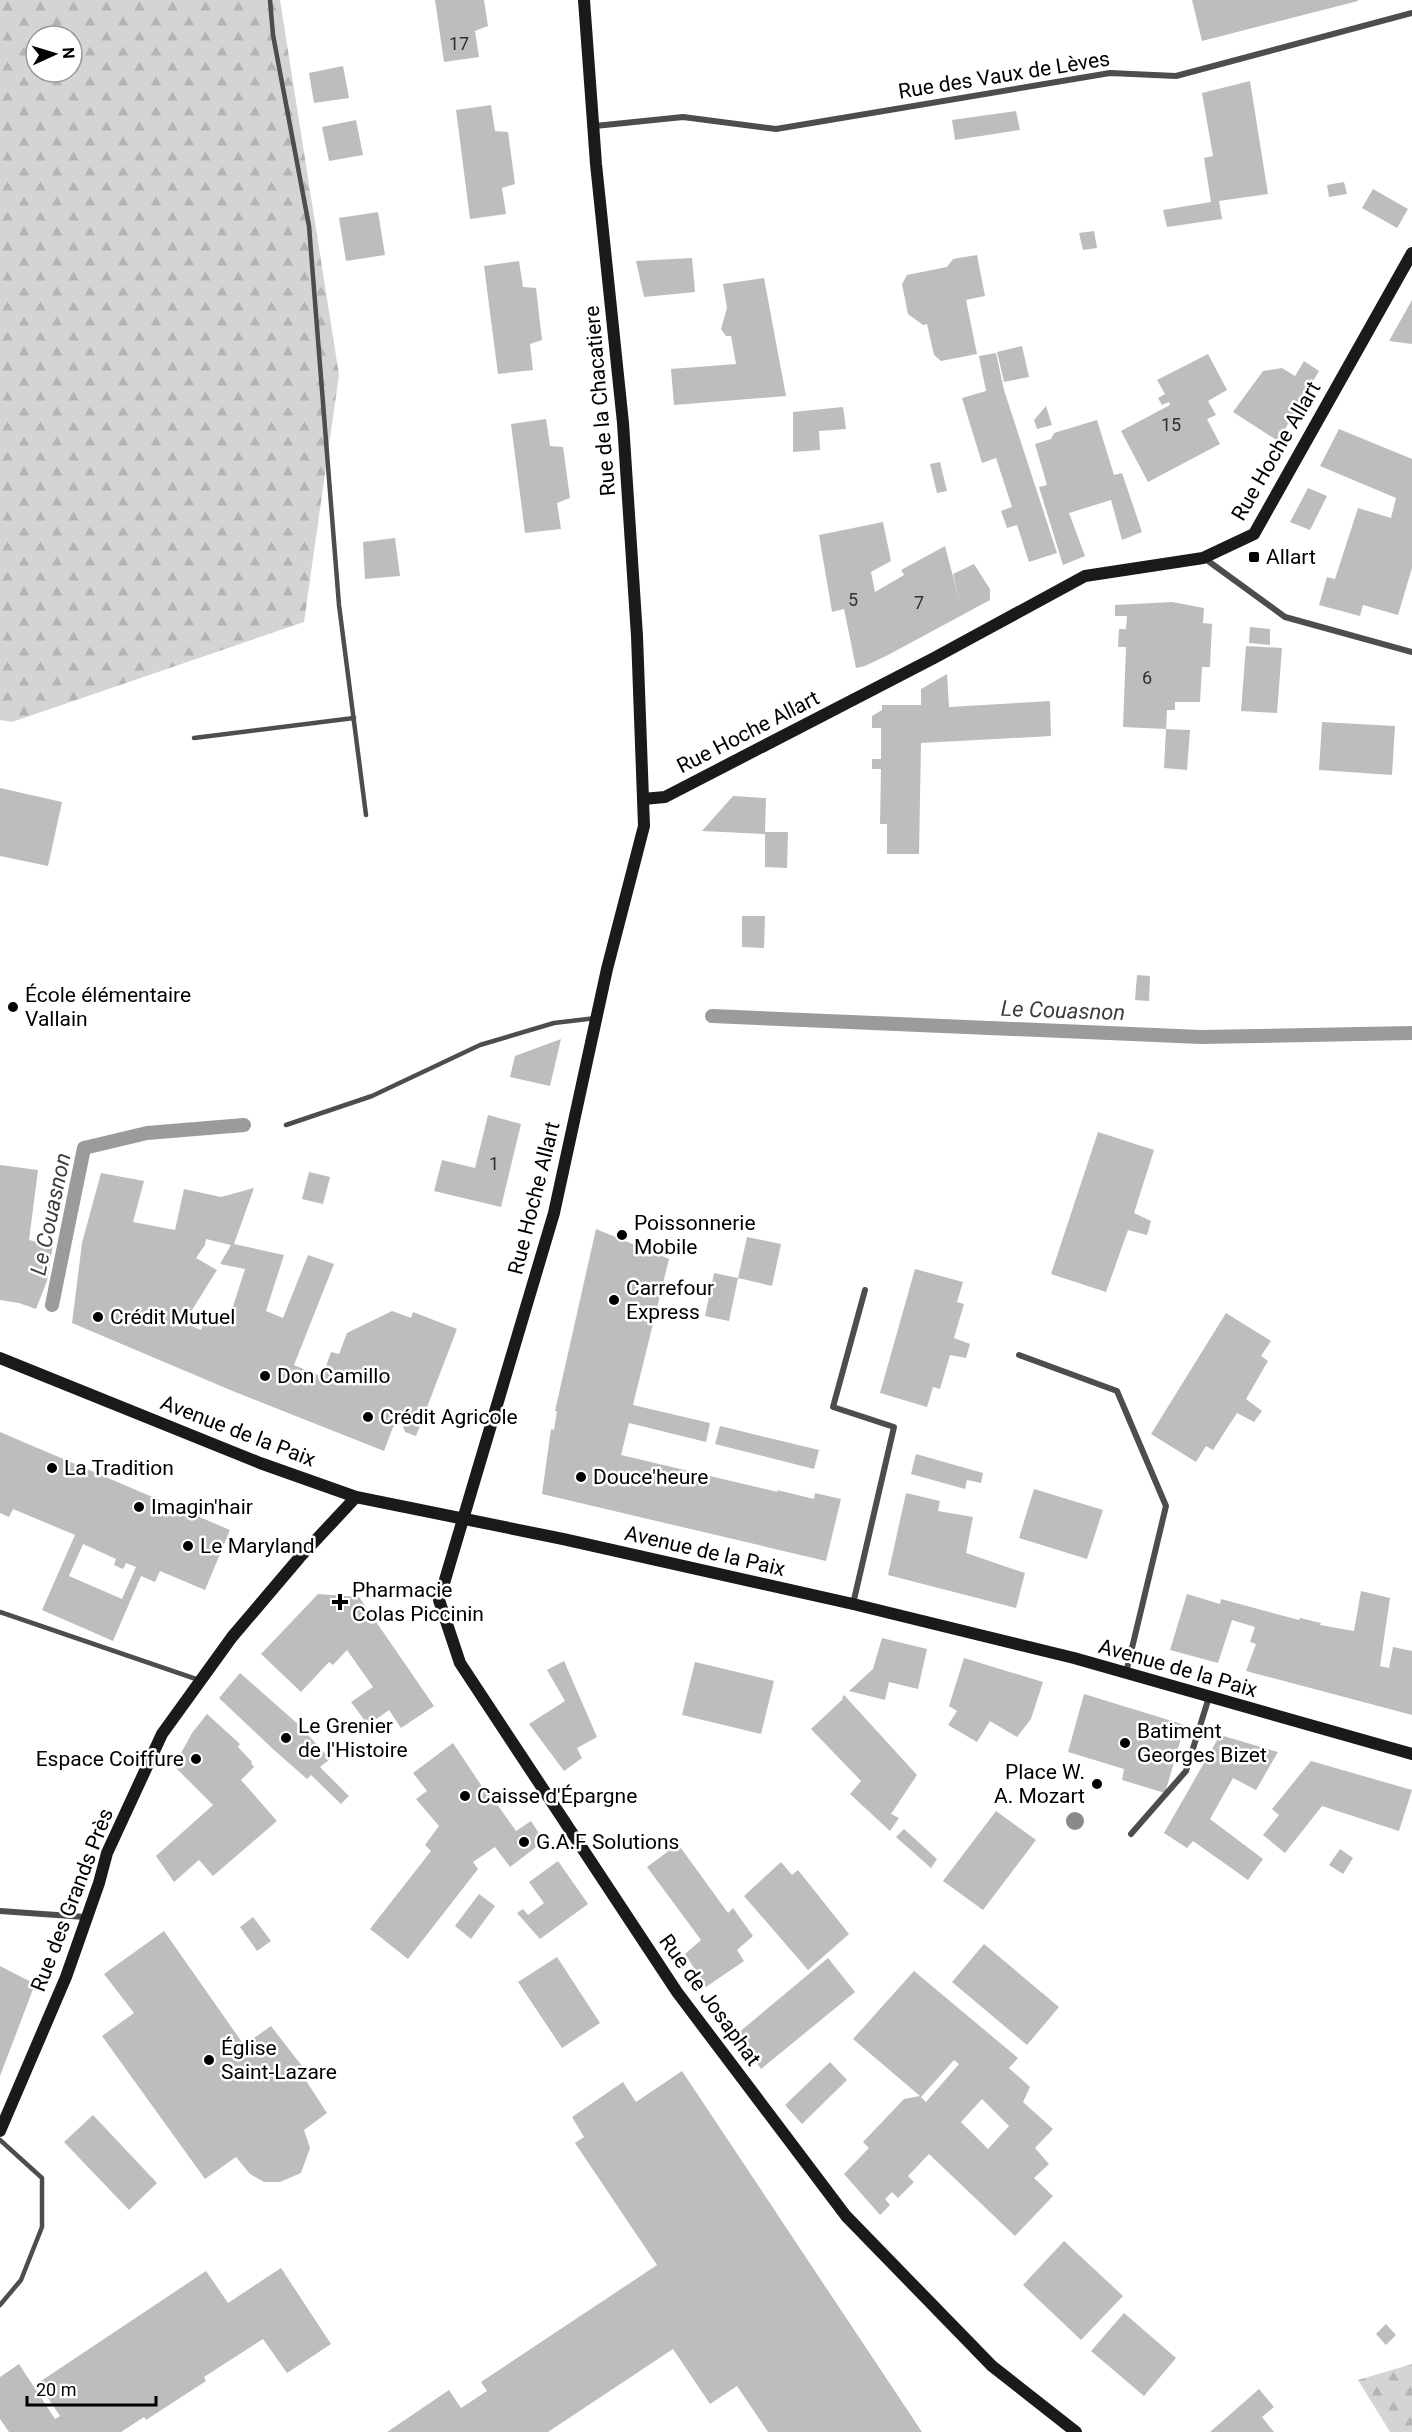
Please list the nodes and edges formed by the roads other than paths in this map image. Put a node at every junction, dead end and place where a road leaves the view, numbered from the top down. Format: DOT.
graph roads {
  1 [pos="270,0"];
  2 [pos="584,0"];
  3 [pos="1412,13"];
  4 [pos="595,126"];
  5 [pos="1412,253"];
  6 [pos="1203,558"];
  7 [pos="1412,652"];
  8 [pos="354,718"];
  9 [pos="195,738"];
  10 [pos="643,799"];
  11 [pos="366,815"];
  12 [pos="596,1018"];
  13 [pos="286,1125"];
  14 [pos="865,1290"];
  15 [pos="1019,1355"];
  16 [pos="0,1358"];
  17 [pos="356,1497"];
  18 [pos="463,1520"];
  19 [pos="853,1604"];
  20 [pos="0,1612"];
  21 [pos="1126,1673"];
  22 [pos="201,1681"];
  23 [pos="1209,1697"];
  24 [pos="1412,1755"];
  25 [pos="1131,1834"];
  26 [pos="0,1911"];
  27 [pos="85,1917"];
  28 [pos="0,2131"];
  29 [pos="0,2140"];
  30 [pos="0,2305"];
  31 [pos="1076,2432"];
  1 -- 8 [label="lane"];
  2 -- 4 [label="street, Rue de la Chacatiere"];
  3 -- 4 [label="street, Rue des Vaux de Lèves"];
  4 -- 10 [label="street, Rue de la Chacatiere"];
  5 -- 6 [label="street, Rue Hoche Allart"];
  6 -- 7 [label="street"];
  6 -- 10 [label="street, Rue Hoche Allart"];
  8 -- 9 [label="lane"];
  8 -- 11 [label="lane"];
  10 -- 12 [label="street, Rue Hoche Allart"];
  12 -- 13 [label="lane"];
  12 -- 18 [label="street, Rue Hoche Allart"];
  14 -- 19 [label="street"];
  15 -- 21 [label="street"];
  16 -- 17 [label="street, Avenue de la Paix"];
  17 -- 18 [label="street, Avenue de la Paix"];
  17 -- 22 [label="street, Rue des Grands Près"];
  18 -- 19 [label="street, Avenue de la Paix"];
  18 -- 31 [label="street, Rue de Josaphat"];
  19 -- 21 [label="street, Avenue de la Paix"];
  20 -- 22 [label="lane"];
  21 -- 23 [label="street, Avenue de la Paix"];
  22 -- 27 [label="street, Rue des Grands Près"];
  23 -- 24 [label="street, Avenue de la Paix"];
  23 -- 25 [label="street"];
  26 -- 27 [label="street"];
  27 -- 28 [label="street, Rue des Grands Près"];
  29 -- 30 [label="lane"];
}
